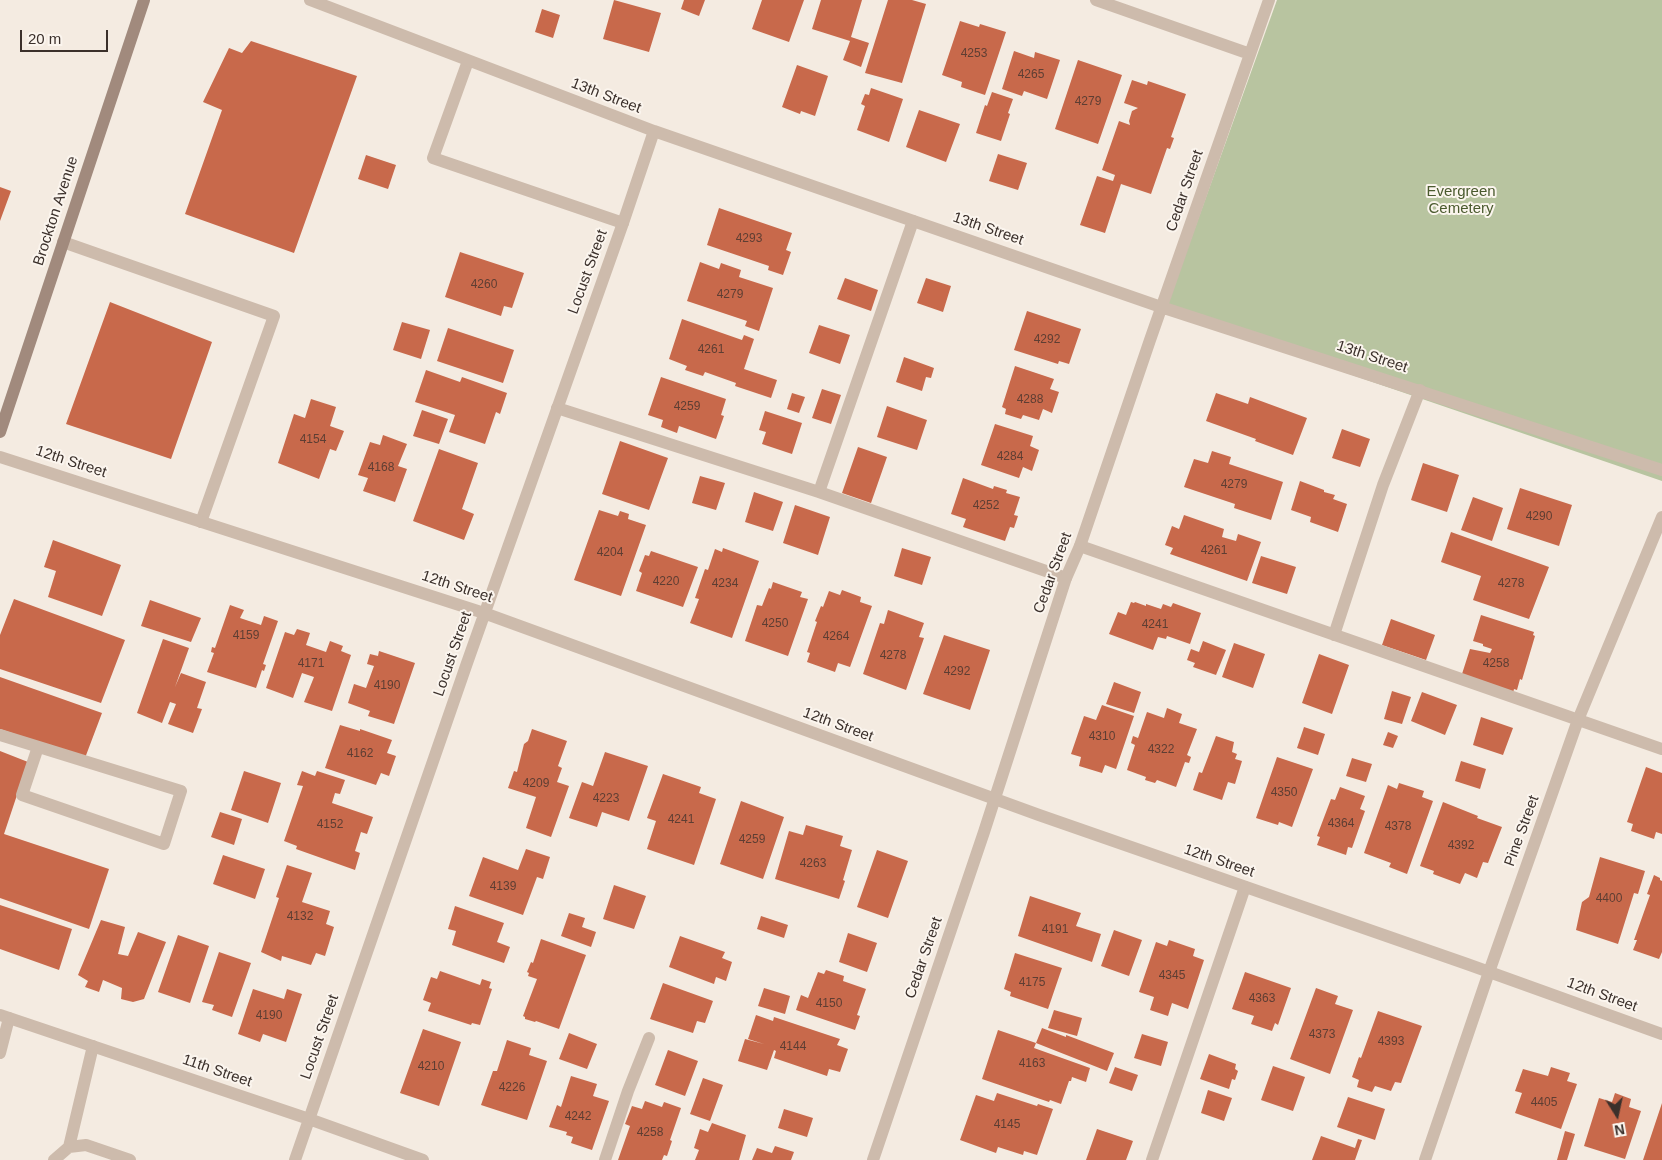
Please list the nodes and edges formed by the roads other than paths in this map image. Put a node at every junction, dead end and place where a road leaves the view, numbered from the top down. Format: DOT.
graph roads {
  1 [pos="144,0"];
  2 [pos="310,0"];
  3 [pos="1096,0"];
  4 [pos="1269,0"];
  5 [pos="1250,54"];
  6 [pos="468,61"];
  7 [pos="654,132"];
  8 [pos="913,221"];
  9 [pos="623,223"];
  10 [pos="63,242"];
  11 [pos="1161,307"];
  12 [pos="1420,390"];
  13 [pos="557,408"];
  14 [pos="0,432"];
  15 [pos="0,456"];
  16 [pos="1662,470"];
  17 [pos="819,492"];
  18 [pos="1662,517"];
  19 [pos="201,522"];
  20 [pos="1080,546"];
  21 [pos="1066,578"];
  22 [pos="484,613"];
  23 [pos="1334,635"];
  24 [pos="1578,720"];
  25 [pos="0,735"];
  26 [pos="38,747"];
  27 [pos="1662,749"];
  28 [pos="994,799"];
  29 [pos="1245,887"];
  30 [pos="1489,972"];
  31 [pos="5,1016"];
  32 [pos="1662,1034"];
  33 [pos="649,1038"];
  34 [pos="93,1046"];
  35 [pos="0,1053"];
  36 [pos="308,1119"];
  37 [pos="69,1147"];
  38 [pos="54,1160"];
  39 [pos="130,1160"];
  40 [pos="295,1160"];
  41 [pos="422,1160"];
  42 [pos="605,1160"];
  43 [pos="873,1160"];
  44 [pos="1152,1160"];
  45 [pos="1425,1160"];
  1 -- 10 [label="main road, Brockton Avenue"];
  2 -- 6 [label="street, 13th Street"];
  3 -- 5 [label="street"];
  4 -- 5 [label="street, Cedar Street"];
  5 -- 11 [label="street, Cedar Street"];
  6 -- 7 [label="street, 13th Street"];
  6 -- 9 [label="street"];
  7 -- 8 [label="street, 13th Street"];
  7 -- 9 [label="street, Locust Street"];
  8 -- 11 [label="street, 13th Street"];
  8 -- 17 [label="street"];
  9 -- 13 [label="street, Locust Street"];
  10 -- 14 [label="main road, Brockton Avenue"];
  10 -- 19 [label="street"];
  11 -- 12 [label="street, 13th Street"];
  11 -- 20 [label="street, Cedar Street"];
  12 -- 16 [label="street, 13th Street"];
  12 -- 23 [label="street"];
  13 -- 17 [label="street"];
  13 -- 22 [label="street, Locust Street"];
  15 -- 19 [label="street, 12th Street"];
  17 -- 21 [label="street"];
  18 -- 24 [label="street, Pine Street"];
  19 -- 22 [label="street, 12th Street"];
  20 -- 21 [label="street, Cedar Street"];
  20 -- 23 [label="street"];
  21 -- 28 [label="street, Cedar Street"];
  22 -- 28 [label="street, 12th Street"];
  22 -- 36 [label="street, Locust Street"];
  23 -- 24 [label="street"];
  24 -- 27 [label="street"];
  24 -- 30 [label="street, Pine Street"];
  25 -- 26 [label="street"];
  26 -- 26 [label="street"];
  28 -- 29 [label="street, 12th Street"];
  28 -- 43 [label="street, Cedar Street"];
  29 -- 30 [label="street, 12th Street"];
  29 -- 44 [label="street"];
  30 -- 32 [label="street, 12th Street"];
  30 -- 45 [label="street, Pine Street"];
  31 -- 34 [label="street, 11th Street"];
  31 -- 35 [label="street"];
  33 -- 42 [label="street"];
  34 -- 36 [label="street, 11th Street"];
  34 -- 37 [label="street"];
  36 -- 40 [label="street, Locust Street"];
  36 -- 41 [label="street, 11th Street"];
  37 -- 38 [label="street"];
  37 -- 39 [label="street"];
}
